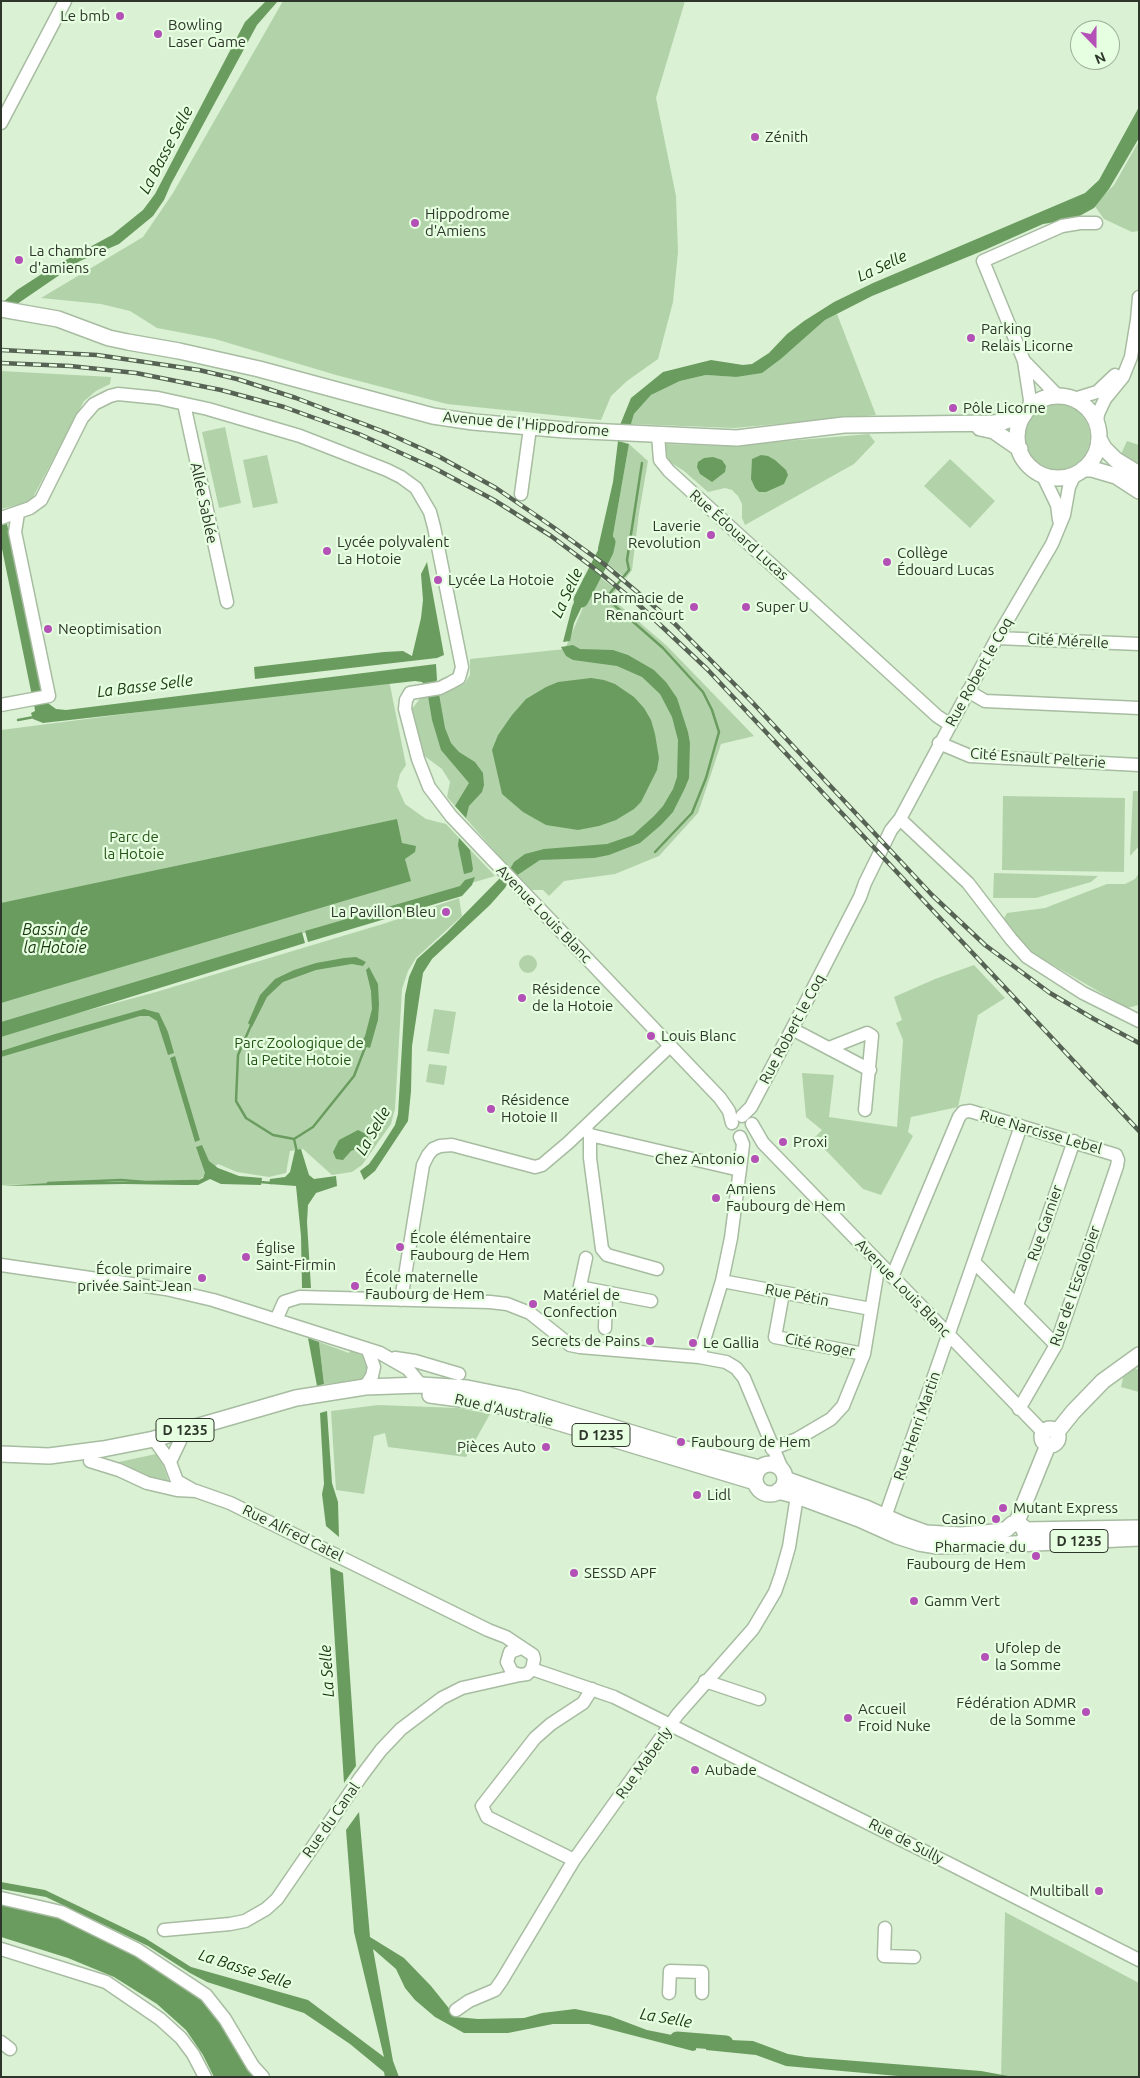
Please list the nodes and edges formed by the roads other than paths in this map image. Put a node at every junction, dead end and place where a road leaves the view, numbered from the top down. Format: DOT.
graph roads {
  1 [pos="65,1"];
  2 [pos="1,124"];
  3 [pos="1096,223"];
  4 [pos="1139,298"];
  5 [pos="1,308"];
  6 [pos="1132,360"];
  7 [pos="1024,361"];
  8 [pos="1058,396"];
  9 [pos="1074,399"];
  10 [pos="184,404"];
  11 [pos="1026,412"];
  12 [pos="1097,423"];
  13 [pos="943,424"];
  14 [pos="530,428"];
  15 [pos="658,435"];
  16 [pos="1099,438"];
  17 [pos="1020,449"];
  18 [pos="1079,472"];
  19 [pos="1042,474"];
  20 [pos="1139,474"];
  21 [pos="1139,491"];
  22 [pos="522,494"];
  23 [pos="18,513"];
  24 [pos="1,518"];
  25 [pos="1059,526"];
  26 [pos="227,602"];
  27 [pos="997,638"];
  28 [pos="1139,644"];
  29 [pos="968,691"];
  30 [pos="1,705"];
  31 [pos="1139,708"];
  32 [pos="949,724"];
  33 [pos="940,743"];
  34 [pos="1139,765"];
  35 [pos="900,819"];
  36 [pos="1139,1021"];
  37 [pos="792,1029"];
  38 [pos="670,1046"];
  39 [pos="829,1048"];
  40 [pos="870,1070"];
  41 [pos="865,1110"];
  42 [pos="742,1121"];
  43 [pos="1021,1126"];
  44 [pos="587,1131"];
  45 [pos="1074,1141"];
  46 [pos="1117,1157"];
  47 [pos="740,1170"];
  48 [pos="607,1255"];
  49 [pos="974,1262"];
  50 [pos="879,1263"];
  51 [pos="1,1265"];
  52 [pos="656,1269"];
  53 [pos="892,1277"];
  54 [pos="722,1281"];
  55 [pos="783,1293"];
  56 [pos="606,1294"];
  57 [pos="401,1300"];
  58 [pos="651,1301"];
  59 [pos="1017,1305"];
  60 [pos="872,1309"];
  61 [pos="276,1320"];
  62 [pos="605,1328"];
  63 [pos="949,1336"];
  64 [pos="1056,1345"];
  65 [pos="368,1350"];
  66 [pos="864,1354"];
  67 [pos="1139,1355"];
  68 [pos="390,1357"];
  69 [pos="699,1357"];
  70 [pos="459,1374"];
  71 [pos="421,1385"];
  72 [pos="365,1387"];
  73 [pos="391,1390"];
  74 [pos="1019,1409"];
  75 [pos="1049,1436"];
  76 [pos="180,1441"];
  77 [pos="157,1443"];
  78 [pos="772,1450"];
  79 [pos="1,1454"];
  80 [pos="90,1461"];
  81 [pos="170,1462"];
  82 [pos="1,1463"];
  83 [pos="759,1472"];
  84 [pos="782,1480"];
  85 [pos="196,1491"];
  86 [pos="797,1496"];
  87 [pos="885,1517"];
  88 [pos="1016,1527"];
  89 [pos="1139,1528"];
  90 [pos="1139,1538"];
  91 [pos="1016,1544"];
  92 [pos="488,1630"];
  93 [pos="521,1648"];
  94 [pos="507,1659"];
  95 [pos="532,1668"];
  96 [pos="520,1675"];
  97 [pos="708,1678"];
  98 [pos="489,1681"];
  99 [pos="592,1689"];
  100 [pos="759,1699"];
  101 [pos="671,1725"];
  102 [pos="574,1860"];
  103 [pos="1,1898"];
  104 [pos="885,1928"];
  105 [pos="164,1930"];
  106 [pos="1,1949"];
  107 [pos="914,1956"];
  108 [pos="1139,1960"];
  109 [pos="669,1993"];
  110 [pos="702,1993"];
  111 [pos="456,2010"];
  112 [pos="205,2077"];
  113 [pos="263,2077"];
  1 -- 2 [label="street"];
  3 -- 7 [label="street"];
  4 -- 6 [label="street"];
  5 -- 14 [label="main road, Avenue de l'Hippodrome"];
  6 -- 9 [label="street"];
  6 -- 12 [label="street"];
  7 -- 8 [label="street"];
  7 -- 11 [label="street"];
  8 -- 9 [label="main road"];
  8 -- 11 [label="main road"];
  9 -- 12 [label="main road"];
  10 -- 23 [label="street"];
  10 -- 26 [label="street, Allée Sablée"];
  10 -- 38 [label="street, Avenue Louis Blanc"];
  11 -- 13 [label="main road, Avenue de l'Hippodrome"];
  11 -- 17 [label="main road"];
  12 -- 16 [label="main road"];
  13 -- 15 [label="main road, Avenue de l'Hippodrome"];
  13 -- 17 [label="main road, Avenue de l'Hippodrome"];
  14 -- 15 [label="main road, Avenue de l'Hippodrome"];
  14 -- 22 [label="street"];
  15 -- 32 [label="street, Rue Édouard Lucas"];
  16 -- 18 [label="main road"];
  16 -- 20 [label="main road"];
  17 -- 19 [label="main road"];
  18 -- 19 [label="main road"];
  18 -- 21 [label="main road"];
  18 -- 25 [label="street, Rue Robert le Coq"];
  19 -- 25 [label="street"];
  23 -- 24 [label="street"];
  23 -- 30 [label="street"];
  25 -- 27 [label="street, Rue Robert le Coq"];
  27 -- 28 [label="street, Cité Mérelle"];
  27 -- 29 [label="street, Rue Robert le Coq"];
  29 -- 31 [label="street"];
  29 -- 32 [label="street, Rue Robert le Coq"];
  32 -- 33 [label="street, Rue Robert le Coq"];
  33 -- 34 [label="street, Cité Esnault Pelterie"];
  33 -- 35 [label="street, Rue Robert le Coq"];
  35 -- 36 [label="street"];
  35 -- 37 [label="street, Rue Robert le Coq"];
  37 -- 39 [label="street"];
  37 -- 42 [label="street, Rue Robert le Coq"];
  38 -- 42 [label="street, Avenue Louis Blanc"];
  38 -- 44 [label="street"];
  39 -- 40 [label="street"];
  39 -- 40 [label="street"];
  40 -- 41 [label="street"];
  42 -- 47 [label="street"];
  42 -- 50 [label="street, Avenue Louis Blanc"];
  43 -- 45 [label="street, Rue Narcisse Lebel"];
  43 -- 49 [label="street, Rue Henri Martin"];
  43 -- 53 [label="street, Rue Narcisse Lebel"];
  44 -- 47 [label="street"];
  44 -- 48 [label="street"];
  44 -- 57 [label="street"];
  45 -- 46 [label="street, Rue Narcisse Lebel"];
  45 -- 59 [label="street, Rue Garnier"];
  46 -- 64 [label="street, Rue de l'Escalopier"];
  47 -- 54 [label="street"];
  48 -- 52 [label="street"];
  48 -- 56 [label="street"];
  49 -- 59 [label="street"];
  49 -- 63 [label="street, Rue Henri Martin"];
  50 -- 53 [label="street, Avenue Louis Blanc"];
  50 -- 60 [label="street"];
  51 -- 61 [label="street, Rue d'Australie"];
  53 -- 63 [label="street, Avenue Louis Blanc"];
  54 -- 55 [label="street, Rue Pétin"];
  54 -- 69 [label="street"];
  55 -- 60 [label="street, Rue Pétin"];
  55 -- 66 [label="street, Cité Roger"];
  56 -- 58 [label="street"];
  56 -- 62 [label="street"];
  57 -- 61 [label="street"];
  57 -- 69 [label="street"];
  59 -- 64 [label="street"];
  60 -- 66 [label="street"];
  61 -- 65 [label="street, Rue d'Australie"];
  63 -- 74 [label="street, Avenue Louis Blanc"];
  63 -- 87 [label="street, Rue Henri Martin"];
  64 -- 74 [label="street, Rue de l'Escalopier"];
  65 -- 68 [label="street, Rue d'Australie"];
  65 -- 72 [label="street"];
  66 -- 78 [label="street"];
  67 -- 75 [label="main road"];
  68 -- 70 [label="street, Rue d'Australie"];
  68 -- 71 [label="street, Rue d'Australie"];
  69 -- 78 [label="street"];
  71 -- 73 [label="main road, Rue d'Australie / D 1235"];
  71 -- 83 [label="main road, Rue d'Australie / D 1235"];
  72 -- 73 [label="main road, D 1235"];
  72 -- 77 [label="main road, D 1235"];
  73 -- 76 [label="main road, D 1235"];
  73 -- 83 [label="main road, Rue d'Australie / D 1235"];
  74 -- 75 [label="street, Avenue Louis Blanc"];
  75 -- 88 [label="main road"];
  76 -- 77 [label="main road, D 1235"];
  76 -- 81 [label="street"];
  77 -- 79 [label="main road, D 1235"];
  77 -- 80 [label="main road, D 1235"];
  77 -- 81 [label="street"];
  78 -- 83 [label="street"];
  78 -- 84 [label="street"];
  80 -- 82 [label="main road, D 1235"];
  80 -- 85 [label="street, Rue Alfred Catel"];
  81 -- 85 [label="street"];
  83 -- 84 [label="main road"];
  83 -- 84 [label="main road"];
  84 -- 86 [label="main road, D 1235"];
  84 -- 87 [label="main road, D 1235"];
  85 -- 92 [label="street, Rue Alfred Catel"];
  86 -- 91 [label="main road, D 1235"];
  86 -- 97 [label="street, Rue Maberly"];
  87 -- 88 [label="main road, D 1235"];
  88 -- 89 [label="main road, D 1235"];
  88 -- 91 [label="main road"];
  90 -- 91 [label="main road, D 1235"];
  92 -- 93 [label="street, Rue Alfred Catel"];
  92 -- 94 [label="street, Rue Alfred Catel"];
  93 -- 94 [label="street"];
  93 -- 95 [label="street"];
  94 -- 96 [label="street"];
  94 -- 98 [label="street"];
  95 -- 96 [label="street"];
  95 -- 99 [label="street"];
  96 -- 98 [label="street, Rue du Canal"];
  97 -- 100 [label="street"];
  97 -- 101 [label="street, Rue Maberly"];
  98 -- 105 [label="street, Rue du Canal"];
  99 -- 101 [label="street"];
  99 -- 102 [label="street"];
  101 -- 102 [label="street, Rue Maberly"];
  101 -- 108 [label="street, Rue de Sully"];
  102 -- 111 [label="street, Rue Maberly"];
  103 -- 113 [label="street"];
  104 -- 107 [label="street"];
  106 -- 112 [label="street"];
  109 -- 110 [label="street"];
}
